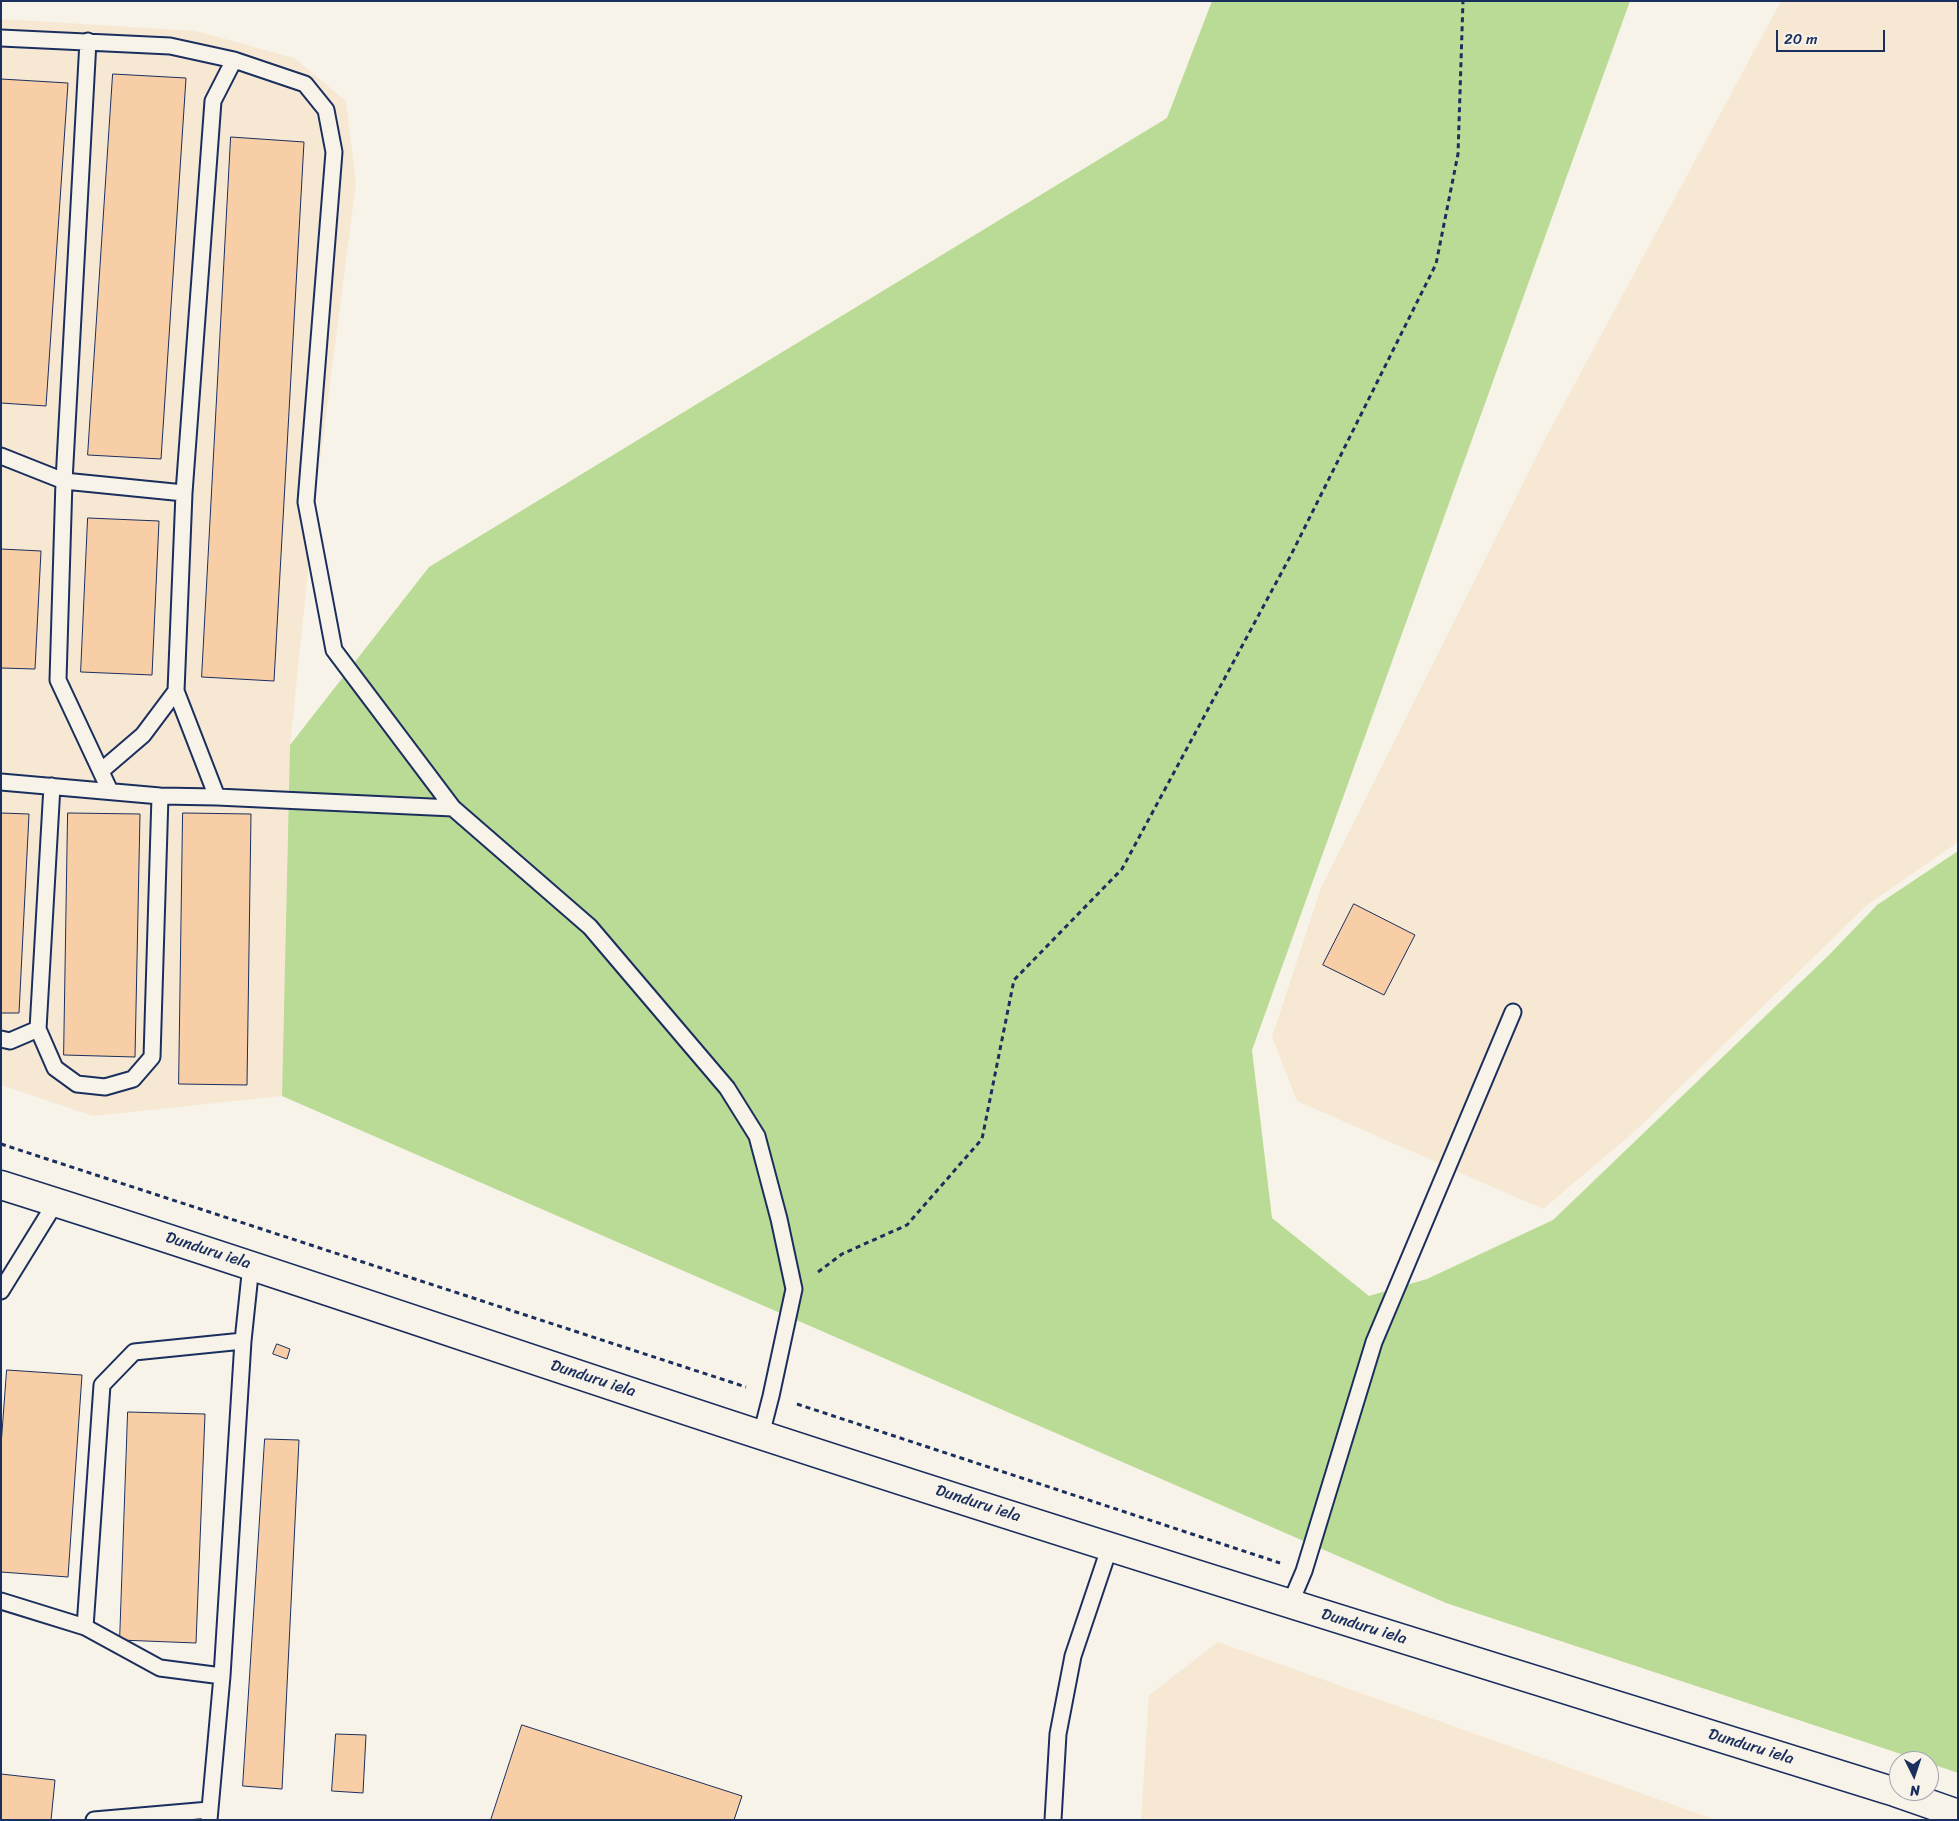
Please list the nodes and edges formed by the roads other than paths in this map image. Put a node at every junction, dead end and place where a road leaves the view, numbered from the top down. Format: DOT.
graph roads {
  1 [pos="1,38"];
  2 [pos="88,40"];
  3 [pos="234,60"];
  4 [pos="1,456"];
  5 [pos="64,481"];
  6 [pos="184,493"];
  7 [pos="176,690"];
  8 [pos="101,771"];
  9 [pos="1,782"];
  10 [pos="52,786"];
  11 [pos="110,791"];
  12 [pos="160,796"];
  13 [pos="217,797"];
  14 [pos="453,808"];
  15 [pos="1513,1012"];
  16 [pos="38,1028"];
  17 [pos="1,1039"];
  18 [pos="1,1185"];
  19 [pos="56,1202"];
  20 [pos="251,1265"];
  21 [pos="1,1290"];
  22 [pos="243,1341"];
  23 [pos="761,1435"];
  24 [pos="1110,1546"];
  25 [pos="1,1601"];
  26 [pos="1290,1604"];
  27 [pos="85,1627"];
  28 [pos="222,1676"];
  29 [pos="1958,1814"];
  30 [pos="209,1815"];
  31 [pos="94,1820"];
  32 [pos="1053,1820"];
  1 -- 2 [label="lane"];
  2 -- 3 [label="lane"];
  2 -- 5 [label="lane"];
  3 -- 6 [label="lane"];
  3 -- 14 [label="lane"];
  4 -- 5 [label="lane"];
  5 -- 6 [label="lane"];
  5 -- 8 [label="lane"];
  6 -- 7 [label="lane"];
  7 -- 8 [label="lane"];
  7 -- 13 [label="lane"];
  8 -- 11 [label="lane"];
  9 -- 10 [label="lane"];
  10 -- 11 [label="lane"];
  10 -- 16 [label="lane"];
  11 -- 12 [label="lane"];
  12 -- 13 [label="lane"];
  12 -- 16 [label="lane"];
  13 -- 14 [label="lane"];
  14 -- 23 [label="lane"];
  15 -- 26 [label="lane"];
  16 -- 17 [label="lane"];
  18 -- 19 [label="street, Dunduru iela"];
  19 -- 20 [label="street, Dunduru iela"];
  19 -- 21 [label="lane"];
  20 -- 22 [label="lane"];
  20 -- 23 [label="street, Dunduru iela"];
  22 -- 27 [label="lane"];
  22 -- 28 [label="lane"];
  23 -- 24 [label="street, Dunduru iela"];
  24 -- 26 [label="street, Dunduru iela"];
  24 -- 32 [label="lane"];
  25 -- 27 [label="lane"];
  26 -- 29 [label="street, Dunduru iela"];
  27 -- 28 [label="lane"];
  28 -- 30 [label="lane"];
  30 -- 31 [label="lane"];
}
